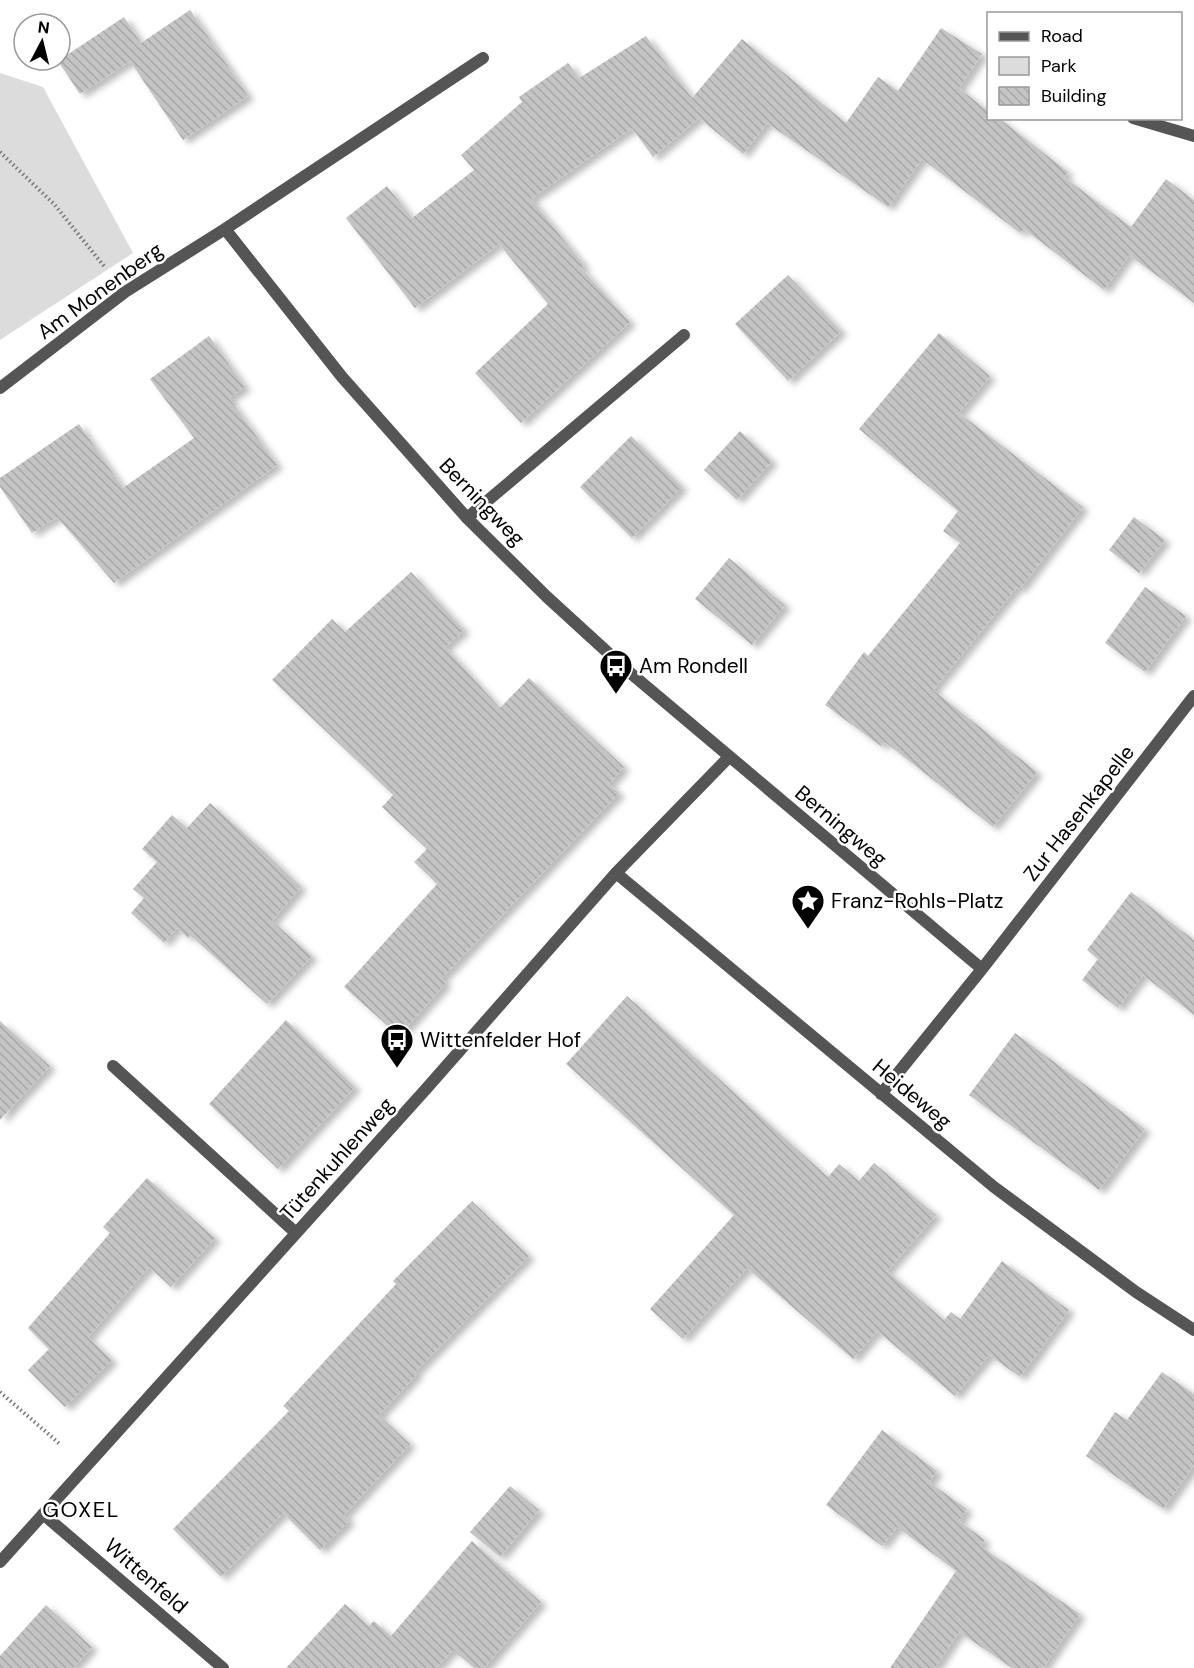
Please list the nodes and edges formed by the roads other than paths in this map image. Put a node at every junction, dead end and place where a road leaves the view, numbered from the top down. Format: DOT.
graph roads {
  1 [pos="483,58"];
  2 [pos="1140,120"];
  3 [pos="1194,136"];
  4 [pos="225,229"];
  5 [pos="684,335"];
  6 [pos="0,388"];
  7 [pos="467,518"];
  8 [pos="1194,696"];
  9 [pos="729,757"];
  10 [pos="615,873"];
  11 [pos="982,969"];
  12 [pos="113,1066"];
  13 [pos="881,1094"];
  14 [pos="296,1233"];
  15 [pos="1194,1330"];
  16 [pos="43,1514"];
  17 [pos="0,1562"];
  18 [pos="223,1668"];
  1 -- 4 [label="street"];
  2 -- 3 [label="street"];
  4 -- 6 [label="street, Am Monenberg"];
  4 -- 7 [label="street, Berningweg"];
  5 -- 7 [label="street"];
  7 -- 9 [label="street, Berningweg"];
  8 -- 11 [label="street, Zur Hasenkapelle"];
  9 -- 10 [label="street, Tütenkuhlenweg"];
  9 -- 11 [label="street, Berningweg"];
  10 -- 13 [label="street, Heideweg"];
  10 -- 14 [label="street, Tütenkuhlenweg"];
  11 -- 13 [label="street, Zur Hasenkapelle"];
  12 -- 14 [label="street"];
  13 -- 15 [label="street, Heideweg"];
  14 -- 16 [label="street, Tütenkuhlenweg"];
  16 -- 17 [label="street, Tütenkuhlenweg"];
  16 -- 18 [label="street, Wittenfeld"];
}
